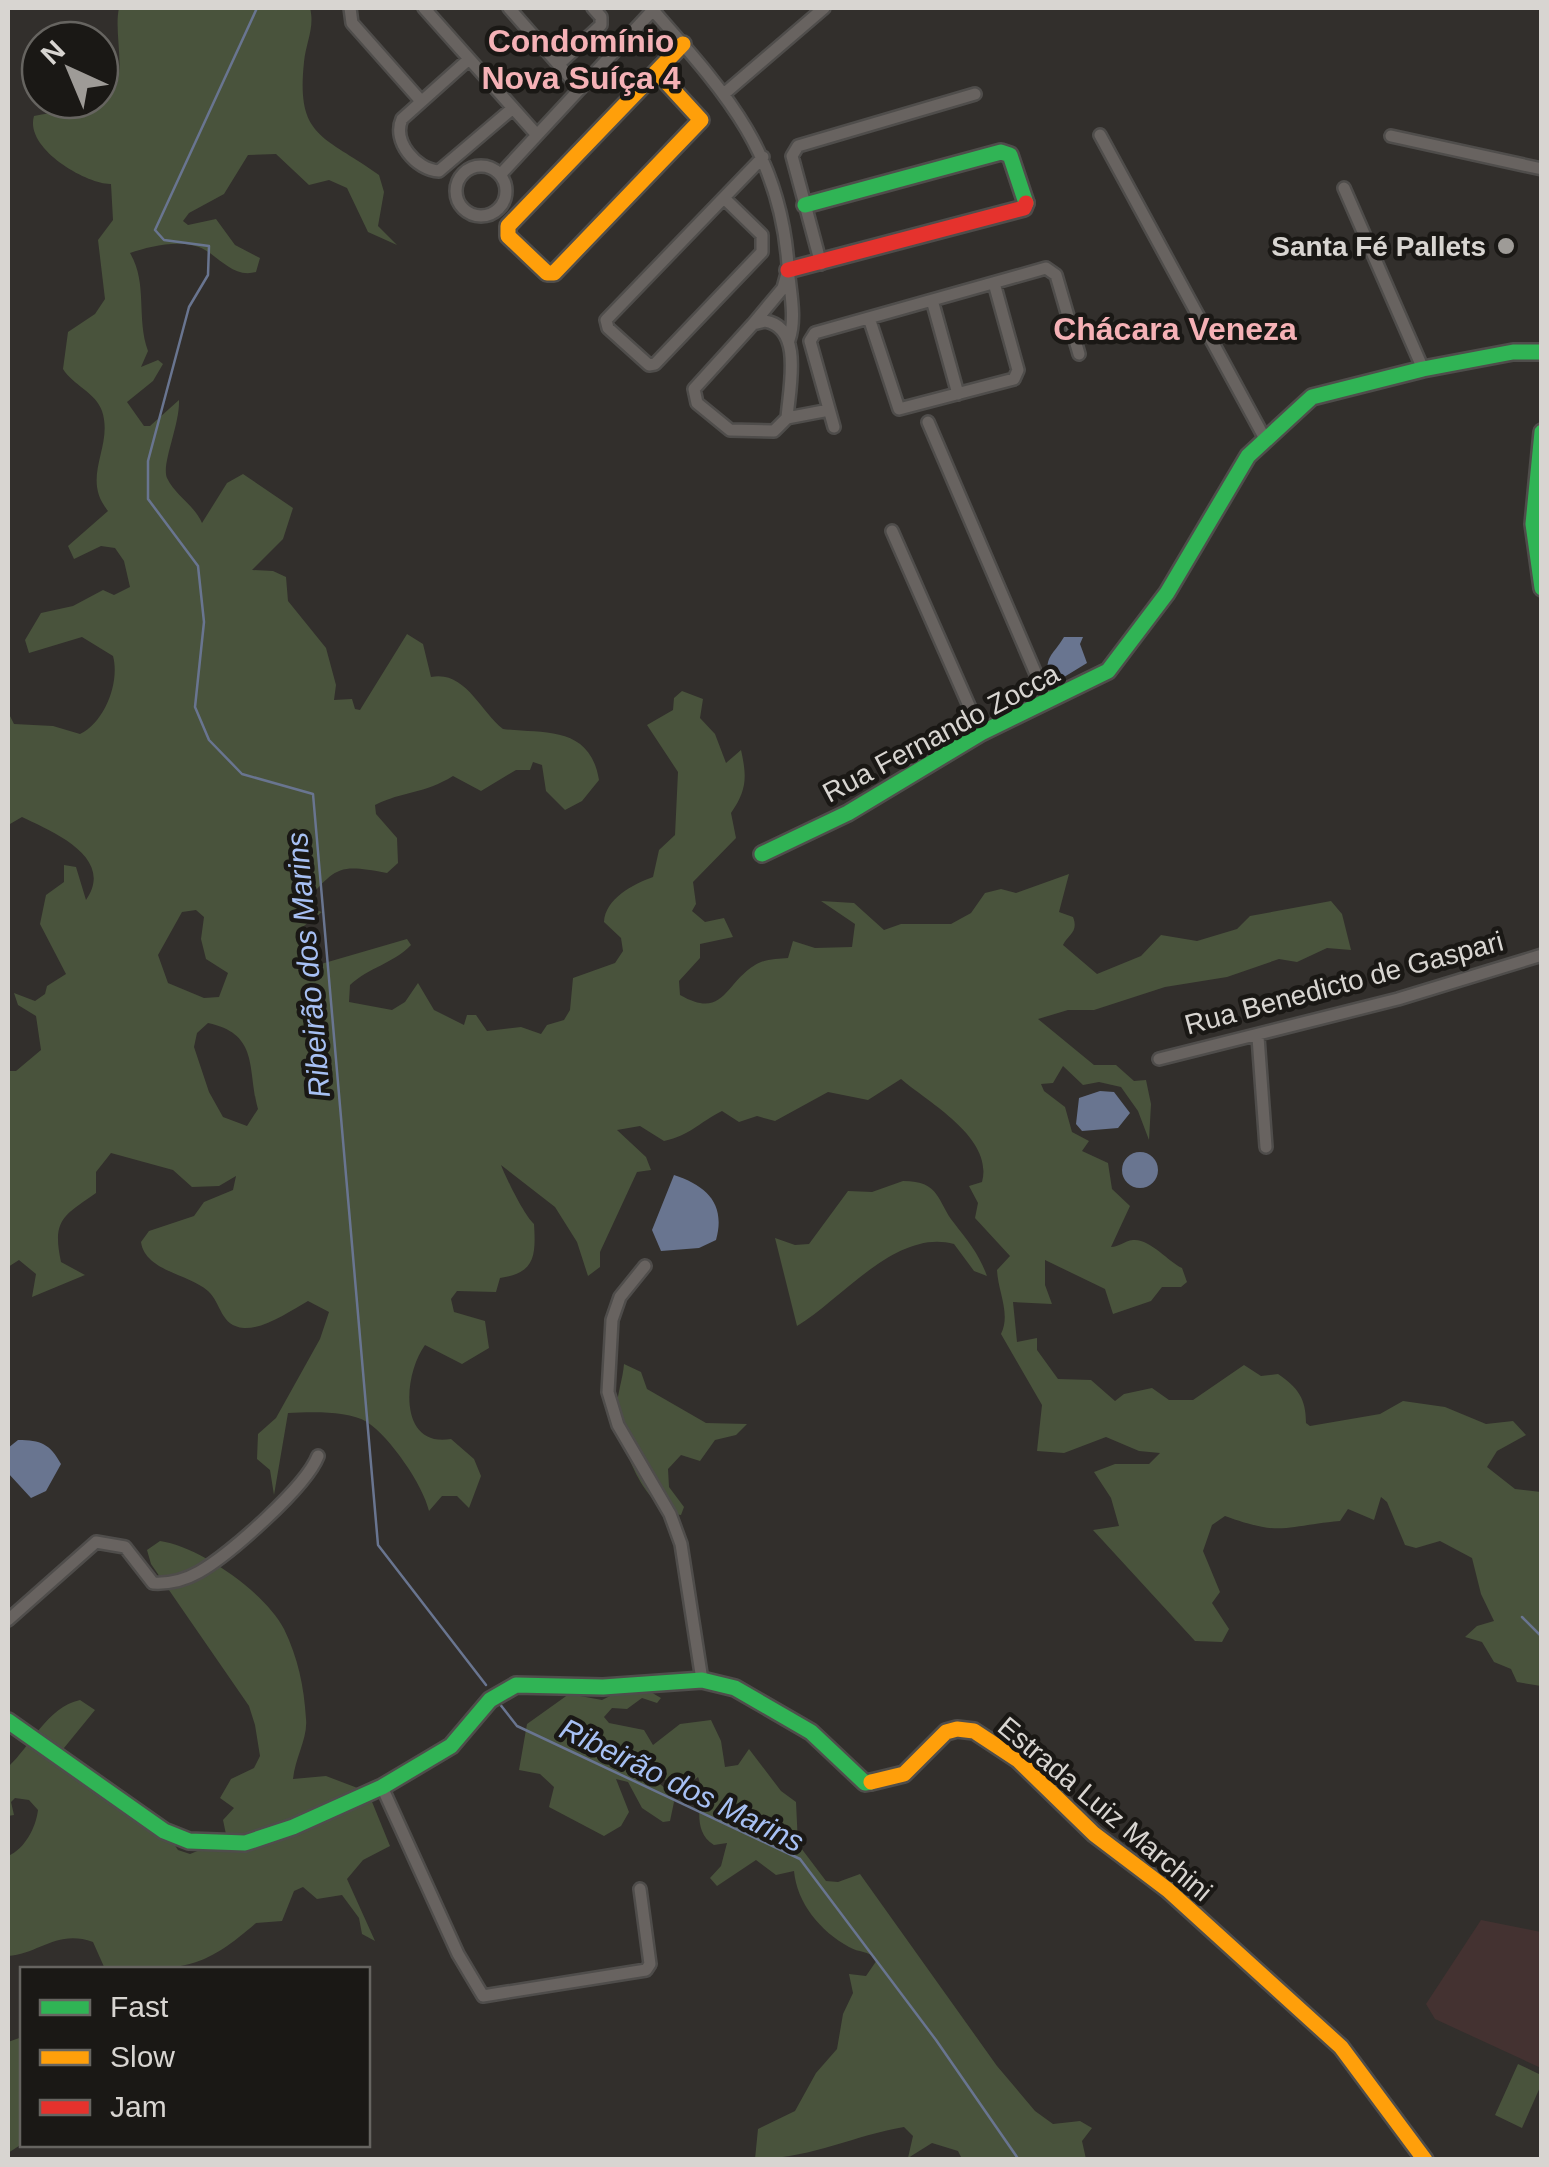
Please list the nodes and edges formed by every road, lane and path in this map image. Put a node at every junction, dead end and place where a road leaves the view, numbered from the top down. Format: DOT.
graph roads {
  1 [pos="350,8"];
  2 [pos="424,8"];
  3 [pos="508,8"];
  4 [pos="593,8"];
  5 [pos="824,8"];
  6 [pos="652,9"];
  7 [pos="683,44"];
  8 [pos="470,59"];
  9 [pos="559,64"];
  10 [pos="656,72"];
  11 [pos="580,88"];
  12 [pos="725,92"];
  13 [pos="975,94"];
  14 [pos="421,101"];
  15 [pos="513,108"];
  16 [pos="537,135"];
  17 [pos="1100,136"];
  18 [pos="1391,136"];
  19 [pos="763,157"];
  20 [pos="1542,169"];
  21 [pos="500,175"];
  22 [pos="1344,188"];
  23 [pos="724,198"];
  24 [pos="805,206"];
  25 [pos="821,264"];
  26 [pos="788,270"];
  27 [pos="994,282"];
  28 [pos="932,300"];
  29 [pos="869,318"];
  30 [pos="753,324"];
  31 [pos="790,340"];
  32 [pos="1542,352"];
  33 [pos="1079,354"];
  34 [pos="1423,370"];
  35 [pos="958,394"];
  36 [pos="829,410"];
  37 [pos="787,418"];
  38 [pos="928,422"];
  39 [pos="834,427"];
  40 [pos="1542,432"];
  41 [pos="1264,437"];
  42 [pos="1538,524"];
  43 [pos="892,531"];
  44 [pos="1542,588"];
  45 [pos="1048,702"];
  46 [pos="981,733"];
  47 [pos="762,854"];
  48 [pos="1542,955"];
  49 [pos="1258,1037"];
  50 [pos="1159,1058"];
  51 [pos="1266,1147"];
  52 [pos="645,1266"];
  53 [pos="318,1456"];
  54 [pos="8,1620"];
  55 [pos="702,1680"];
  56 [pos="8,1721"];
  57 [pos="382,1787"];
  58 [pos="640,1888"];
  59 [pos="1425,2160"];
  1 -- 14 [label="street"];
  2 -- 8 [label="street"];
  3 -- 9 [label="street"];
  4 -- 9 [label="street"];
  5 -- 12 [label="street"];
  6 -- 7 [label="street"];
  6 -- 11 [label="street"];
  7 -- 10 [label="street"];
  7 -- 12 [label="street"];
  8 -- 14 [label="street"];
  8 -- 15 [label="street"];
  9 -- 11 [label="street"];
  10 -- 10 [label="street"];
  11 -- 16 [label="street"];
  12 -- 19 [label="street"];
  13 -- 24 [label="street"];
  14 -- 15 [label="street"];
  15 -- 16 [label="street"];
  16 -- 21 [label="street"];
  17 -- 41 [label="street"];
  18 -- 20 [label="street"];
  19 -- 23 [label="street"];
  19 -- 26 [label="street"];
  21 -- 21 [label="street"];
  22 -- 34 [label="street"];
  23 -- 23 [label="street"];
  24 -- 25 [label="street"];
  24 -- 25 [label="street"];
  25 -- 26 [label="street"];
  26 -- 30 [label="street"];
  26 -- 31 [label="street"];
  27 -- 28 [label="street"];
  27 -- 33 [label="street"];
  27 -- 35 [label="street"];
  28 -- 29 [label="street"];
  28 -- 35 [label="street"];
  29 -- 35 [label="street"];
  29 -- 36 [label="street"];
  30 -- 31 [label="street"];
  30 -- 37 [label="street"];
  31 -- 37 [label="street"];
  32 -- 34 [label="street, Rua Fernando Zocca"];
  34 -- 41 [label="street, Rua Fernando Zocca"];
  36 -- 37 [label="street"];
  36 -- 39 [label="street"];
  38 -- 45 [label="street"];
  40 -- 42 [label="street"];
  41 -- 45 [label="street, Rua Fernando Zocca"];
  42 -- 44 [label="street"];
  43 -- 46 [label="street"];
  45 -- 46 [label="street, Rua Fernando Zocca"];
  46 -- 47 [label="street, Rua Fernando Zocca"];
  48 -- 49 [label="street, Rua Benedicto de Gaspari"];
  49 -- 50 [label="street, Rua Benedicto de Gaspari"];
  49 -- 51 [label="street"];
  52 -- 55 [label="street"];
  53 -- 54 [label="street"];
  55 -- 57 [label="street, Estrada Luiz Marchini"];
  55 -- 59 [label="street, Estrada Luiz Marchini"];
  56 -- 57 [label="street, Estrada Luiz Marchini"];
  57 -- 58 [label="street"];
}
